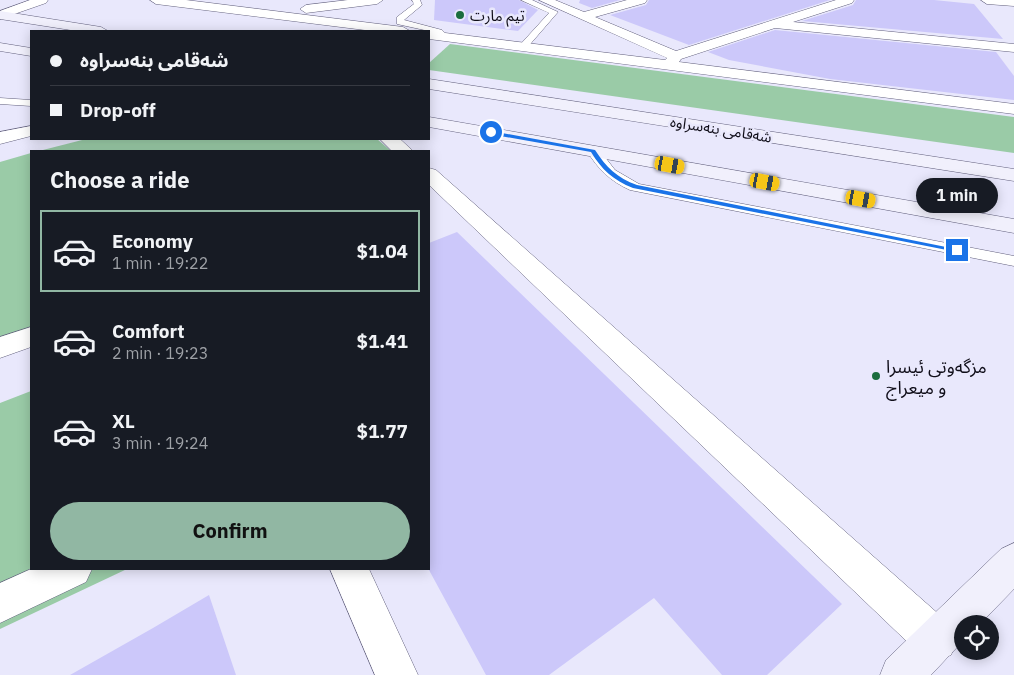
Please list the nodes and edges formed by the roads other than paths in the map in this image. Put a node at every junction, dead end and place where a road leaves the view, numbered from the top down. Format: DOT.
graph roads {
  1 [pos="42,0"];
  2 [pos="156,0"];
  3 [pos="376,0"];
  4 [pos="416,0"];
  5 [pos="525,0"];
  6 [pos="545,0"];
  7 [pos="641,0"];
  8 [pos="848,0"];
  9 [pos="987,0"];
  10 [pos="1014,2"];
  11 [pos="267,14"];
  12 [pos="0,15"];
  13 [pos="584,16"];
  14 [pos="773,24"];
  15 [pos="95,30"];
  16 [pos="395,30"];
  17 [pos="436,35"];
  18 [pos="430,46"];
  19 [pos="0,47"];
  20 [pos="523,47"];
  21 [pos="1014,48"];
  22 [pos="30,52"];
  23 [pos="672,61"];
  24 [pos="430,84"];
  25 [pos="0,101"];
  26 [pos="30,103"];
  27 [pos="1014,109"];
  28 [pos="488,112"];
  29 [pos="430,122"];
  30 [pos="30,131"];
  31 [pos="0,138"];
  32 [pos="390,140"];
  33 [pos="402,150"];
  34 [pos="593,151"];
  35 [pos="1014,175"];
  36 [pos="435,187"];
  37 [pos="1014,226"];
  38 [pos="1014,261"];
  39 [pos="30,337"];
  40 [pos="0,348"];
  41 [pos="1014,562"];
  42 [pos="71,570"];
  43 [pos="349,570"];
  44 [pos="0,603"];
  45 [pos="936,640"];
  46 [pos="397,675"];
  47 [pos="901,675"];
  1 -- 12 [label="street"];
  2 -- 11 [label="street"];
  3 -- 11 [label="street"];
  4 -- 17 [label="lane"];
  5 -- 20 [label="lane"];
  6 -- 13 [label="street"];
  7 -- 13 [label="street"];
  8 -- 14 [label="street"];
  9 -- 10 [label="street"];
  11 -- 16 [label="street"];
  12 -- 15 [label="main road"];
  13 -- 23 [label="street"];
  14 -- 21 [label="street"];
  14 -- 23 [label="street"];
  17 -- 18 [label="street"];
  17 -- 20 [label="street"];
  19 -- 22 [label="main road"];
  20 -- 23 [label="street"];
  23 -- 27 [label="street"];
  24 -- 28 [label="main road, شەقامی بنەسراوە"];
  25 -- 26 [label="lane"];
  28 -- 29 [label="main road, شەقامی بنەسراوە"];
  28 -- 34 [label="main road, شەقامی بنەسراوە"];
  28 -- 35 [label="main road, شەقامی بنەسراوە"];
  30 -- 31 [label="street"];
  32 -- 33 [label="street"];
  34 -- 37 [label="main road, شەقامی بنەسراوە"];
  34 -- 38 [label="lane"];
  36 -- 45 [label="street"];
  39 -- 40 [label="street"];
  41 -- 45 [label="main road"];
  42 -- 44 [label="street"];
  43 -- 46 [label="street"];
  45 -- 47 [label="main road"];
}
